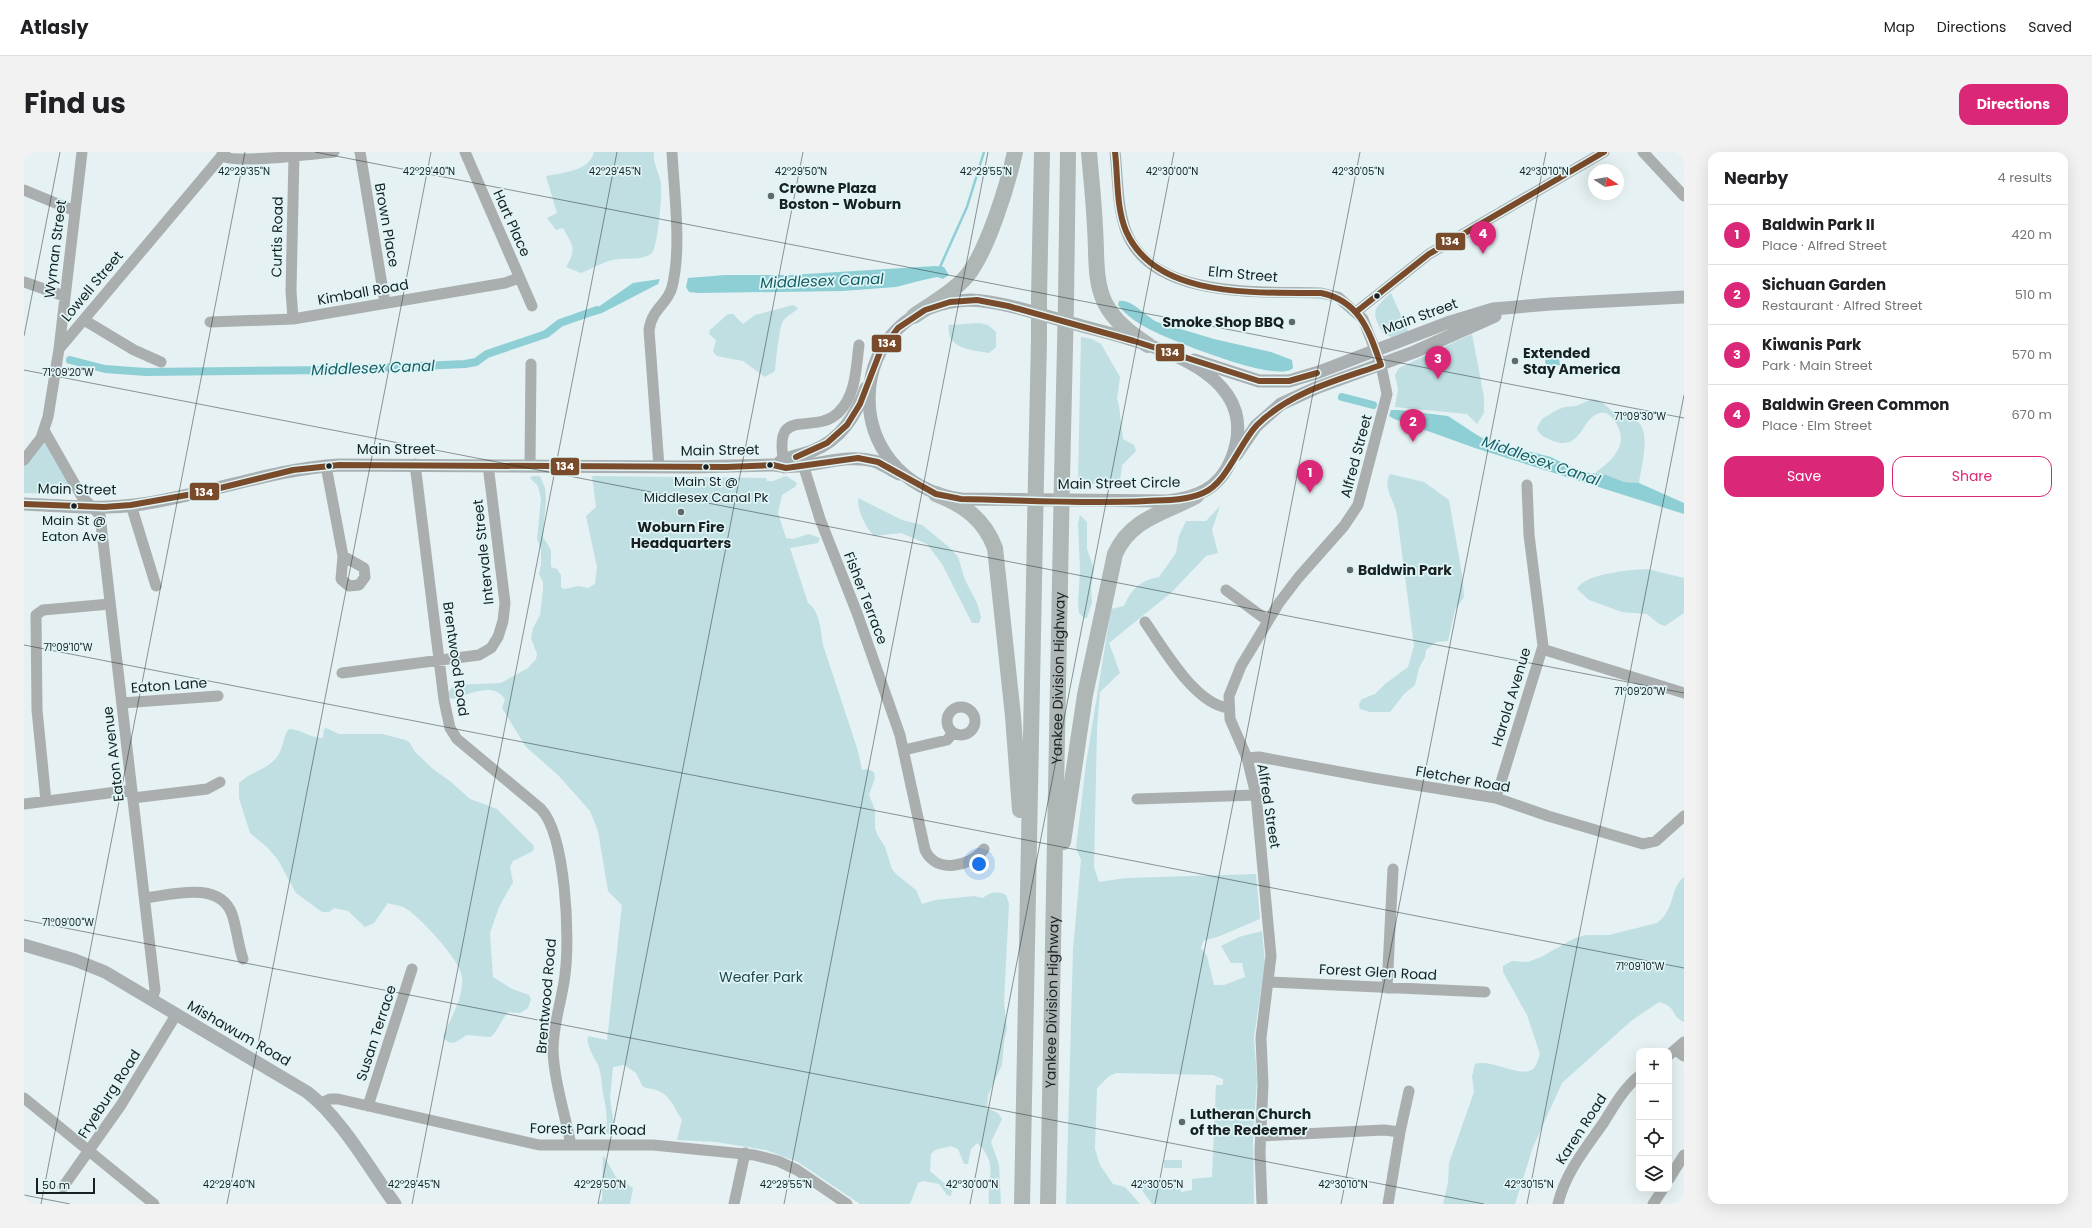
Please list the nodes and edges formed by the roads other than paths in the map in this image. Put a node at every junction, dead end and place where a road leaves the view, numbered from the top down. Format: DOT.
graph roads {
  1 [pos="82,152"];
  2 [pos="334,152"];
  3 [pos="360,152"];
  4 [pos="465,152"];
  5 [pos="672,152"];
  6 [pos="1015,152"];
  7 [pos="1042,152"];
  8 [pos="1068,152"];
  9 [pos="1089,152"];
  10 [pos="1115,152"];
  11 [pos="1604,152"];
  12 [pos="1643,152"];
  13 [pos="223,154"];
  14 [pos="294,155"];
  15 [pos="24,190"];
  16 [pos="1684,196"];
  17 [pos="74,211"];
  18 [pos="519,278"];
  19 [pos="24,282"];
  20 [pos="64,296"];
  21 [pos="1684,297"];
  22 [pos="385,303"];
  23 [pos="532,306"];
  24 [pos="1523,306"];
  25 [pos="1356,312"];
  26 [pos="62,316"];
  27 [pos="914,316"];
  28 [pos="293,319"];
  29 [pos="83,321"];
  30 [pos="210,322"];
  31 [pos="860,345"];
  32 [pos="1148,345"];
  33 [pos="59,349"];
  34 [pos="1376,349"];
  35 [pos="1169,352"];
  36 [pos="162,362"];
  37 [pos="531,364"];
  38 [pos="1381,365"];
  39 [pos="873,368"];
  40 [pos="45,432"];
  41 [pos="24,460"];
  42 [pos="802,460"];
  43 [pos="415,464"];
  44 [pos="781,464"];
  45 [pos="488,465"];
  46 [pos="326,466"];
  47 [pos="530,466"];
  48 [pos="659,467"];
  49 [pos="1228,467"];
  50 [pos="911,481"];
  51 [pos="1527,485"];
  52 [pos="936,494"];
  53 [pos="1196,496"];
  54 [pos="24,504"];
  55 [pos="131,506"];
  56 [pos="93,507"];
  57 [pos="343,556"];
  58 [pos="156,586"];
  59 [pos="1226,590"];
  60 [pos="110,604"];
  61 [pos="1268,621"];
  62 [pos="1145,622"];
  63 [pos="1542,648"];
  64 [pos="439,659"];
  65 [pos="342,673"];
  66 [pos="1684,693"];
  67 [pos="218,696"];
  68 [pos="122,704"];
  69 [pos="1228,708"];
  70 [pos="954,733"];
  71 [pos="904,750"];
  72 [pos="1247,758"];
  73 [pos="220,782"];
  74 [pos="132,794"];
  75 [pos="1256,795"];
  76 [pos="1496,798"];
  77 [pos="1137,800"];
  78 [pos="46,801"];
  79 [pos="24,804"];
  80 [pos="1684,816"];
  81 [pos="984,849"];
  82 [pos="1393,869"];
  83 [pos="145,898"];
  84 [pos="1054,913"];
  85 [pos="1028,920"];
  86 [pos="24,945"];
  87 [pos="243,959"];
  88 [pos="412,969"];
  89 [pos="1270,982"];
  90 [pos="1387,988"];
  91 [pos="1485,992"];
  92 [pos="152,1000"];
  93 [pos="176,1015"];
  94 [pos="1636,1079"];
  95 [pos="1409,1091"];
  96 [pos="24,1098"];
  97 [pos="320,1103"];
  98 [pos="368,1106"];
  99 [pos="1400,1132"];
  100 [pos="1260,1136"];
  101 [pos="571,1145"];
  102 [pos="90,1150"];
  103 [pos="745,1153"];
  104 [pos="1684,1155"];
  105 [pos="1672,1174"];
  106 [pos="64,1187"];
  107 [pos="1661,1192"];
  108 [pos="154,1204"];
  109 [pos="395,1204"];
  110 [pos="734,1204"];
  111 [pos="847,1204"];
  112 [pos="1022,1204"];
  113 [pos="1048,1204"];
  114 [pos="1262,1204"];
  115 [pos="1388,1204"];
  116 [pos="1558,1204"];
  117 [pos="1653,1204"];
  1 -- 17 [label="street, Wyman Street"];
  2 -- 14 [label="street"];
  3 -- 22 [label="street, Brown Place"];
  4 -- 18 [label="street, Hart Place"];
  5 -- 48 [label="street"];
  6 -- 27 [label="highway"];
  7 -- 85 [label="highway, Yankee Division Highway, bridge"];
  8 -- 84 [label="highway, Yankee Division Highway, bridge"];
  9 -- 32 [label="highway"];
  10 -- 25 [label="street, Elm Street"];
  11 -- 25 [label="street"];
  12 -- 16 [label="street"];
  13 -- 14 [label="street"];
  13 -- 29 [label="street, Lowell Street"];
  14 -- 28 [label="street, Curtis Road"];
  15 -- 17 [label="street"];
  17 -- 20 [label="street, Wyman Street"];
  18 -- 22 [label="street, Kimball Road"];
  18 -- 23 [label="street, Hart Place"];
  19 -- 20 [label="street"];
  20 -- 26 [label="street, Wyman Street"];
  21 -- 24 [label="main road, Main Street"];
  22 -- 28 [label="street, Kimball Road"];
  24 -- 34 [label="main road, Main Street"];
  24 -- 38 [label="main road, Main Street"];
  25 -- 34 [label="street, Elm Street"];
  26 -- 29 [label="street"];
  26 -- 33 [label="street, Wyman Street"];
  27 -- 32 [label="main road, Main Street Circle"];
  27 -- 39 [label="main road, Main Street Circle"];
  28 -- 30 [label="street, Kimball Road"];
  29 -- 33 [label="street, Lowell Street"];
  29 -- 36 [label="street"];
  31 -- 44 [label="street"];
  32 -- 35 [label="main road, Main Street Circle"];
  33 -- 40 [label="street"];
  34 -- 35 [label="main road, Main Street"];
  34 -- 38 [label="street, Elm Street"];
  35 -- 49 [label="main road, Main Street Circle"];
  37 -- 47 [label="street"];
  38 -- 49 [label="main road, Main Street"];
  38 -- 61 [label="street, Alfred Street"];
  39 -- 42 [label="main road, Main Street"];
  39 -- 50 [label="main road, Main Street Circle"];
  40 -- 41 [label="street"];
  40 -- 56 [label="street, Eaton Avenue"];
  42 -- 44 [label="main road, Main Street"];
  42 -- 50 [label="main road, Main Street"];
  42 -- 71 [label="street, Fisher Terrace"];
  43 -- 45 [label="main road, Main Street"];
  43 -- 46 [label="main road, Main Street"];
  43 -- 64 [label="street, Brentwood Road"];
  44 -- 48 [label="main road, Main Street"];
  45 -- 47 [label="main road, Main Street"];
  45 -- 64 [label="street, Intervale Street"];
  46 -- 55 [label="main road, Main Street"];
  46 -- 57 [label="street"];
  47 -- 48 [label="main road, Main Street"];
  49 -- 53 [label="main road, Main Street Circle"];
  50 -- 52 [label="main road, Main Street Circle"];
  51 -- 63 [label="street, Harold Avenue"];
  52 -- 53 [label="main road, Main Street Circle"];
  52 -- 85 [label="highway"];
  53 -- 84 [label="highway"];
  54 -- 56 [label="main road, Main Street"];
  55 -- 56 [label="main road, Main Street"];
  55 -- 58 [label="street"];
  56 -- 60 [label="street, Eaton Avenue"];
  59 -- 61 [label="street"];
  60 -- 68 [label="street, Eaton Avenue"];
  60 -- 78 [label="street"];
  61 -- 69 [label="street, Alfred Street"];
  62 -- 69 [label="street"];
  63 -- 66 [label="street"];
  63 -- 76 [label="street, Harold Avenue"];
  64 -- 65 [label="street, Intervale Street"];
  64 -- 101 [label="street, Brentwood Road"];
  67 -- 68 [label="street, Eaton Lane"];
  68 -- 74 [label="street, Eaton Avenue"];
  69 -- 72 [label="street, Alfred Street"];
  70 -- 71 [label="street"];
  71 -- 81 [label="street, Fisher Terrace"];
  72 -- 75 [label="street, Alfred Street"];
  72 -- 76 [label="street, Fletcher Road"];
  73 -- 74 [label="street"];
  74 -- 78 [label="street"];
  74 -- 83 [label="street, Eaton Avenue"];
  75 -- 77 [label="street"];
  75 -- 89 [label="street, Alfred Street"];
  76 -- 80 [label="street, Fletcher Road"];
  78 -- 79 [label="street"];
  82 -- 90 [label="street"];
  83 -- 87 [label="street"];
  83 -- 92 [label="street, Eaton Avenue"];
  84 -- 113 [label="highway, Yankee Division Highway"];
  85 -- 112 [label="highway, Yankee Division Highway"];
  86 -- 92 [label="main road, Mishawum Road"];
  88 -- 98 [label="street, Susan Terrace"];
  89 -- 90 [label="street, Forest Glen Road"];
  89 -- 100 [label="street, Alfred Street"];
  90 -- 91 [label="street, Forest Glen Road"];
  92 -- 93 [label="main road, Mishawum Road"];
  93 -- 97 [label="main road, Mishawum Road"];
  93 -- 102 [label="street, Fryeburg Road"];
  94 -- 116 [label="street, Karen Road"];
  95 -- 99 [label="street"];
  96 -- 102 [label="street"];
  97 -- 98 [label="street, Forest Park Road"];
  97 -- 109 [label="main road, Mishawum Road"];
  98 -- 101 [label="street, Forest Park Road"];
  99 -- 100 [label="street"];
  99 -- 115 [label="street"];
  100 -- 114 [label="street, Alfred Street"];
  101 -- 103 [label="street, Forest Park Road"];
  102 -- 106 [label="street, Fryeburg Road"];
  102 -- 108 [label="street"];
  103 -- 110 [label="street"];
  103 -- 111 [label="street, Forest Park Road"];
  104 -- 105 [label="street"];
  107 -- 117 [label="street"];
}
